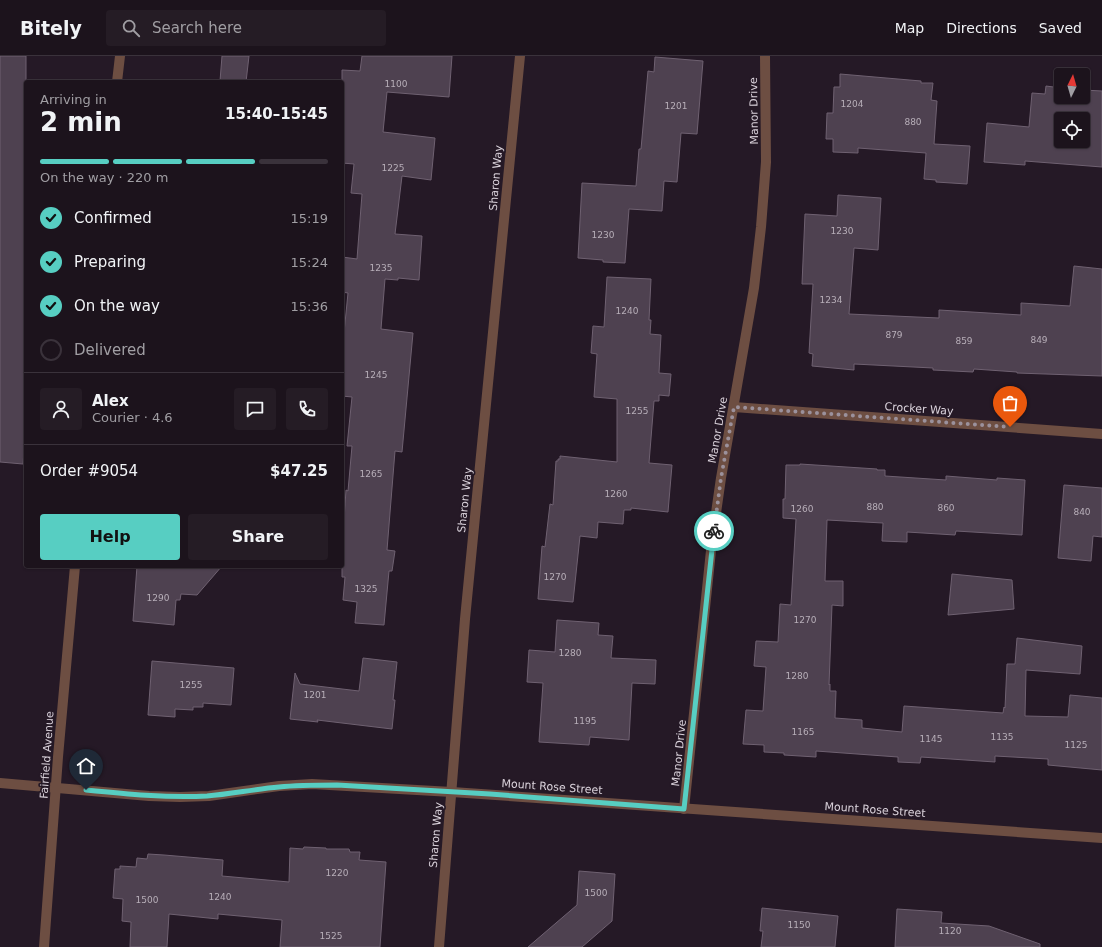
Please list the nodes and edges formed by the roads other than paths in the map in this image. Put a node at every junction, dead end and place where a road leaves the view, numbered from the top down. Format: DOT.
graph roads {
  1 [pos="120,56"];
  2 [pos="520,56"];
  3 [pos="765,56"];
  4 [pos="117,80"];
  5 [pos="734,407"];
  6 [pos="1102,434"];
  7 [pos="75,568"];
  8 [pos="0,782"];
  9 [pos="56,788"];
  10 [pos="452,792"];
  11 [pos="684,809"];
  12 [pos="1102,838"];
  13 [pos="44,947"];
  14 [pos="439,947"];
  1 -- 4 [label="street"];
  2 -- 10 [label="street, Sharon Way"];
  3 -- 5 [label="street, Manor Drive"];
  5 -- 6 [label="street, Crocker Way"];
  5 -- 11 [label="street, Manor Drive"];
  7 -- 9 [label="street, Fairfield Avenue"];
  8 -- 9 [label="street, Mount Rose Street"];
  9 -- 10 [label="street, Mount Rose Street"];
  9 -- 13 [label="street, Fairfield Avenue"];
  10 -- 11 [label="street, Mount Rose Street"];
  10 -- 14 [label="street, Sharon Way"];
  11 -- 12 [label="street, Mount Rose Street"];
}
